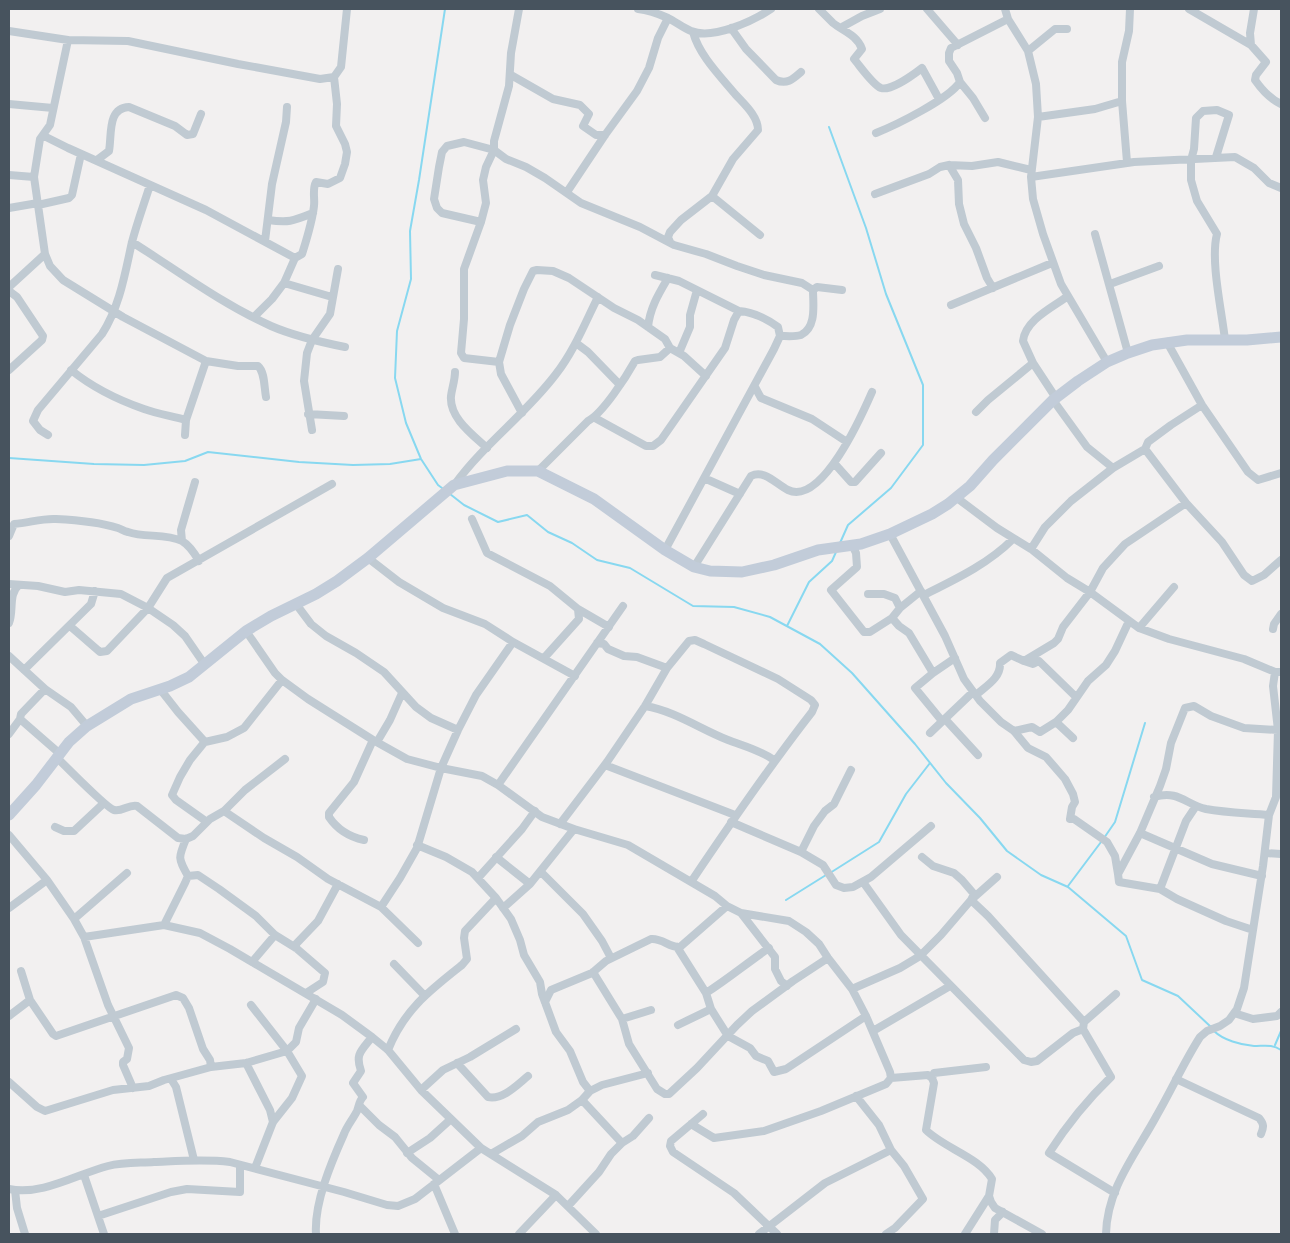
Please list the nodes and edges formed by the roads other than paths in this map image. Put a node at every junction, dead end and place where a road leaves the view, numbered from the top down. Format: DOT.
graph roads {
  1 [pos="347,9"];
  2 [pos="519,9"];
  3 [pos="641,9"];
  4 [pos="771,9"];
  5 [pos="819,9"];
  6 [pos="880,9"];
  7 [pos="927,9"];
  8 [pos="1005,9"];
  9 [pos="1130,9"];
  10 [pos="1189,9"];
  11 [pos="1254,9"];
  12 [pos="668,18"];
  13 [pos="1008,20"];
  14 [pos="842,27"];
  15 [pos="731,28"];
  16 [pos="1067,29"];
  17 [pos="9,31"];
  18 [pos="692,32"];
  19 [pos="68,40"];
  20 [pos="958,45"];
  21 [pos="1251,45"];
  22 [pos="1028,51"];
  23 [pos="801,72"];
  24 [pos="511,76"];
  25 [pos="334,77"];
  26 [pos="960,82"];
  27 [pos="939,99"];
  28 [pos="1122,101"];
  29 [pos="9,104"];
  30 [pos="1281,104"];
  31 [pos="287,107"];
  32 [pos="53,108"];
  33 [pos="201,114"];
  34 [pos="985,118"];
  35 [pos="1038,118"];
  36 [pos="876,133"];
  37 [pos="605,135"];
  38 [pos="44,136"];
  39 [pos="494,150"];
  40 [pos="81,154"];
  41 [pos="1216,157"];
  42 [pos="97,160"];
  43 [pos="1191,160"];
  44 [pos="1127,162"];
  45 [pos="949,165"];
  46 [pos="1031,173"];
  47 [pos="9,175"];
  48 [pos="34,177"];
  49 [pos="150,185"];
  50 [pos="1281,188"];
  51 [pos="567,192"];
  52 [pos="875,194"];
  53 [pos="712,196"];
  54 [pos="38,204"];
  55 [pos="9,208"];
  56 [pos="313,213"];
  57 [pos="268,220"];
  58 [pos="481,222"];
  59 [pos="1094,234"];
  60 [pos="760,236"];
  61 [pos="265,241"];
  62 [pos="132,242"];
  63 [pos="670,242"];
  64 [pos="45,254"];
  65 [pos="295,258"];
  66 [pos="1052,263"];
  67 [pos="1159,266"];
  68 [pos="338,269"];
  69 [pos="655,275"];
  70 [pos="668,278"];
  71 [pos="284,283"];
  72 [pos="1110,284"];
  73 [pos="9,287"];
  74 [pos="993,288"];
  75 [pos="698,290"];
  76 [pos="814,290"];
  77 [pos="842,290"];
  78 [pos="9,291"];
  79 [pos="1068,296"];
  80 [pos="332,297"];
  81 [pos="598,297"];
  82 [pos="951,305"];
  83 [pos="115,311"];
  84 [pos="739,311"];
  85 [pos="254,318"];
  86 [pos="648,327"];
  87 [pos="780,336"];
  88 [pos="1281,338"];
  89 [pos="312,340"];
  90 [pos="1225,340"];
  91 [pos="1167,342"];
  92 [pos="576,343"];
  93 [pos="345,348"];
  94 [pos="670,348"];
  95 [pos="1128,353"];
  96 [pos="679,354"];
  97 [pos="206,361"];
  98 [pos="499,362"];
  99 [pos="1107,362"];
  100 [pos="1033,363"];
  101 [pos="9,370"];
  102 [pos="71,370"];
  103 [pos="455,372"];
  104 [pos="706,376"];
  105 [pos="620,385"];
  106 [pos="754,387"];
  107 [pos="872,392"];
  108 [pos="266,397"];
  109 [pos="1055,399"];
  110 [pos="1202,405"];
  111 [pos="976,412"];
  112 [pos="522,413"];
  113 [pos="308,414"];
  114 [pos="344,416"];
  115 [pos="594,418"];
  116 [pos="186,420"];
  117 [pos="312,430"];
  118 [pos="48,435"];
  119 [pos="185,435"];
  120 [pos="847,442"];
  121 [pos="487,448"];
  122 [pos="1145,449"];
  123 [pos="881,453"];
  124 [pos="834,463"];
  125 [pos="1113,468"];
  126 [pos="538,471"];
  127 [pos="1281,473"];
  128 [pos="704,478"];
  129 [pos="194,482"];
  130 [pos="332,484"];
  131 [pos="454,486"];
  132 [pos="740,494"];
  133 [pos="957,498"];
  134 [pos="1186,503"];
  135 [pos="472,519"];
  136 [pos="890,534"];
  137 [pos="9,536"];
  138 [pos="1013,539"];
  139 [pos="182,541"];
  140 [pos="852,545"];
  141 [pos="1031,549"];
  142 [pos="665,550"];
  143 [pos="368,558"];
  144 [pos="1281,560"];
  145 [pos="199,561"];
  146 [pos="694,567"];
  147 [pos="9,584"];
  148 [pos="19,585"];
  149 [pos="1174,587"];
  150 [pos="95,591"];
  151 [pos="1090,592"];
  152 [pos="922,593"];
  153 [pos="868,594"];
  154 [pos="296,604"];
  155 [pos="623,606"];
  156 [pos="148,608"];
  157 [pos="578,608"];
  158 [pos="900,608"];
  159 [pos="1281,614"];
  160 [pos="892,618"];
  161 [pos="1129,621"];
  162 [pos="9,623"];
  163 [pos="70,626"];
  164 [pos="609,627"];
  165 [pos="1139,628"];
  166 [pos="1273,629"];
  167 [pos="246,631"];
  168 [pos="513,642"];
  169 [pos="597,643"];
  170 [pos="9,656"];
  171 [pos="544,658"];
  172 [pos="955,658"];
  173 [pos="1024,661"];
  174 [pos="205,665"];
  175 [pos="667,668"];
  176 [pos="24,670"];
  177 [pos="1278,672"];
  178 [pos="933,673"];
  179 [pos="575,676"];
  180 [pos="282,680"];
  181 [pos="45,688"];
  182 [pos="160,689"];
  183 [pos="402,693"];
  184 [pos="974,694"];
  185 [pos="1076,697"];
  186 [pos="645,706"];
  187 [pos="20,719"];
  188 [pos="944,720"];
  189 [pos="1056,722"];
  190 [pos="87,726"];
  191 [pos="458,730"];
  192 [pos="1278,730"];
  193 [pos="1014,731"];
  194 [pos="930,733"];
  195 [pos="9,734"];
  196 [pos="1073,738"];
  197 [pos="375,741"];
  198 [pos="205,742"];
  199 [pos="978,754"];
  200 [pos="58,755"];
  201 [pos="284,759"];
  202 [pos="774,760"];
  203 [pos="605,765"];
  204 [pos="441,768"];
  205 [pos="851,770"];
  206 [pos="498,785"];
  207 [pos="1160,786"];
  208 [pos="1165,794"];
  209 [pos="1154,797"];
  210 [pos="104,803"];
  211 [pos="1196,806"];
  212 [pos="224,811"];
  213 [pos="534,811"];
  214 [pos="1269,814"];
  215 [pos="9,815"];
  216 [pos="733,818"];
  217 [pos="206,822"];
  218 [pos="560,824"];
  219 [pos="931,826"];
  220 [pos="55,827"];
  221 [pos="574,829"];
  222 [pos="1140,833"];
  223 [pos="9,835"];
  224 [pos="186,839"];
  225 [pos="364,840"];
  226 [pos="417,845"];
  227 [pos="1175,849"];
  228 [pos="801,852"];
  229 [pos="1265,853"];
  230 [pos="1281,854"];
  231 [pos="496,857"];
  232 [pos="922,857"];
  233 [pos="541,872"];
  234 [pos="127,873"];
  235 [pos="1118,874"];
  236 [pos="188,876"];
  237 [pos="1262,876"];
  238 [pos="996,877"];
  239 [pos="478,878"];
  240 [pos="47,880"];
  241 [pos="691,882"];
  242 [pos="863,882"];
  243 [pos="338,884"];
  244 [pos="530,884"];
  245 [pos="1160,889"];
  246 [pos="496,898"];
  247 [pos="971,900"];
  248 [pos="727,906"];
  249 [pos="381,907"];
  250 [pos="9,908"];
  251 [pos="503,908"];
  252 [pos="741,913"];
  253 [pos="74,920"];
  254 [pos="164,925"];
  255 [pos="1253,930"];
  256 [pos="275,935"];
  257 [pos="84,937"];
  258 [pos="418,943"];
  259 [pos="677,947"];
  260 [pos="296,948"];
  261 [pos="769,948"];
  262 [pos="920,956"];
  263 [pos="612,958"];
  264 [pos="828,958"];
  265 [pos="252,962"];
  266 [pos="394,964"];
  267 [pos="21,971"];
  268 [pos="593,972"];
  269 [pos="541,986"];
  270 [pos="787,986"];
  271 [pos="950,986"];
  272 [pos="852,989"];
  273 [pos="551,990"];
  274 [pos="306,993"];
  275 [pos="706,993"];
  276 [pos="1116,994"];
  277 [pos="424,995"];
  278 [pos="316,999"];
  279 [pos="30,1000"];
  280 [pos="545,1002"];
  281 [pos="251,1005"];
  282 [pos="711,1009"];
  283 [pos="651,1010"];
  284 [pos="1281,1012"];
  285 [pos="1234,1013"];
  286 [pos="114,1015"];
  287 [pos="9,1016"];
  288 [pos="866,1016"];
  289 [pos="622,1019"];
  290 [pos="678,1026"];
  291 [pos="1083,1026"];
  292 [pos="516,1029"];
  293 [pos="874,1031"];
  294 [pos="728,1036"];
  295 [pos="372,1037"];
  296 [pos="388,1050"];
  297 [pos="287,1051"];
  298 [pos="457,1063"];
  299 [pos="246,1064"];
  300 [pos="211,1067"];
  301 [pos="986,1067"];
  302 [pos="648,1073"];
  303 [pos="528,1076"];
  304 [pos="891,1078"];
  305 [pos="932,1078"];
  306 [pos="171,1079"];
  307 [pos="1176,1079"];
  308 [pos="9,1082"];
  309 [pos="133,1088"];
  310 [pos="421,1090"];
  311 [pos="590,1091"];
  312 [pos="856,1096"];
  313 [pos="582,1100"];
  314 [pos="359,1105"];
  315 [pos="703,1114"];
  316 [pos="649,1118"];
  317 [pos="451,1119"];
  318 [pos="273,1122"];
  319 [pos="692,1124"];
  320 [pos="1261,1134"];
  321 [pos="622,1143"];
  322 [pos="481,1148"];
  323 [pos="891,1150"];
  324 [pos="407,1153"];
  325 [pos="490,1154"];
  326 [pos="194,1160"];
  327 [pos="240,1165"];
  328 [pos="255,1168"];
  329 [pos="84,1175"];
  330 [pos="437,1182"];
  331 [pos="324,1186"];
  332 [pos="12,1190"];
  333 [pos="1115,1193"];
  334 [pos="556,1196"];
  335 [pos="989,1196"];
  336 [pos="568,1206"];
  337 [pos="1003,1212"];
  338 [pos="98,1216"];
  339 [pos="768,1226"];
  340 [pos="25,1234"];
  341 [pos="104,1234"];
  342 [pos="316,1234"];
  343 [pos="455,1234"];
  344 [pos="519,1234"];
  345 [pos="596,1234"];
  346 [pos="759,1234"];
  347 [pos="777,1234"];
  348 [pos="886,1234"];
  349 [pos="965,1234"];
  350 [pos="994,1234"];
  351 [pos="1042,1234"];
  352 [pos="1106,1234"];
  1 -- 25 [label="street"];
  2 -- 24 [label="street"];
  3 -- 12 [label="street"];
  4 -- 15 [label="street"];
  5 -- 14 [label="street"];
  6 -- 14 [label="street"];
  7 -- 20 [label="street"];
  8 -- 13 [label="street"];
  9 -- 28 [label="street"];
  10 -- 21 [label="street"];
  11 -- 21 [label="street"];
  12 -- 18 [label="street"];
  12 -- 37 [label="street"];
  13 -- 20 [label="street"];
  13 -- 22 [label="street"];
  14 -- 27 [label="street"];
  15 -- 18 [label="street"];
  15 -- 23 [label="street"];
  16 -- 22 [label="street"];
  17 -- 19 [label="street"];
  18 -- 53 [label="street"];
  19 -- 25 [label="street"];
  19 -- 32 [label="street"];
  20 -- 26 [label="street"];
  21 -- 30 [label="street"];
  22 -- 35 [label="street"];
  24 -- 37 [label="street"];
  24 -- 39 [label="street"];
  25 -- 56 [label="street"];
  26 -- 27 [label="street"];
  26 -- 34 [label="street"];
  27 -- 36 [label="street"];
  28 -- 35 [label="street"];
  28 -- 44 [label="street"];
  29 -- 32 [label="street"];
  31 -- 57 [label="street"];
  32 -- 38 [label="street"];
  33 -- 42 [label="street"];
  35 -- 46 [label="street"];
  37 -- 51 [label="street"];
  38 -- 40 [label="street"];
  38 -- 48 [label="street"];
  39 -- 51 [label="street"];
  39 -- 58 [label="street"];
  39 -- 58 [label="street"];
  40 -- 42 [label="street"];
  40 -- 54 [label="street"];
  41 -- 43 [label="street"];
  41 -- 43 [label="street"];
  41 -- 50 [label="street"];
  42 -- 49 [label="street"];
  43 -- 44 [label="street"];
  43 -- 90 [label="street"];
  44 -- 46 [label="street"];
  45 -- 46 [label="street"];
  45 -- 52 [label="street"];
  45 -- 74 [label="street"];
  46 -- 66 [label="street"];
  47 -- 48 [label="street"];
  48 -- 54 [label="street"];
  49 -- 61 [label="street"];
  49 -- 62 [label="street"];
  51 -- 63 [label="street"];
  53 -- 60 [label="street"];
  53 -- 63 [label="street"];
  54 -- 55 [label="street"];
  54 -- 64 [label="street"];
  56 -- 57 [label="street"];
  56 -- 65 [label="street"];
  57 -- 61 [label="street"];
  58 -- 98 [label="street"];
  59 -- 72 [label="street"];
  61 -- 65 [label="street"];
  62 -- 83 [label="street"];
  62 -- 85 [label="street"];
  63 -- 76 [label="street"];
  64 -- 73 [label="street"];
  64 -- 83 [label="street"];
  65 -- 71 [label="street"];
  66 -- 74 [label="street"];
  66 -- 79 [label="street"];
  67 -- 72 [label="street"];
  68 -- 80 [label="street"];
  69 -- 70 [label="street"];
  70 -- 75 [label="street"];
  70 -- 86 [label="street"];
  71 -- 80 [label="street"];
  71 -- 85 [label="street"];
  72 -- 95 [label="street"];
  74 -- 82 [label="street"];
  75 -- 84 [label="street"];
  75 -- 96 [label="street"];
  76 -- 77 [label="street"];
  76 -- 87 [label="street"];
  78 -- 101 [label="street"];
  79 -- 99 [label="street"];
  79 -- 100 [label="street"];
  80 -- 89 [label="street"];
  81 -- 86 [label="street"];
  81 -- 92 [label="street"];
  81 -- 98 [label="street"];
  83 -- 97 [label="street"];
  83 -- 102 [label="street"];
  84 -- 87 [label="street"];
  84 -- 104 [label="street"];
  85 -- 89 [label="street"];
  86 -- 94 [label="street"];
  87 -- 106 [label="street"];
  88 -- 90 [label="street"];
  89 -- 93 [label="street"];
  89 -- 113 [label="street"];
  90 -- 91 [label="street"];
  91 -- 95 [label="street"];
  91 -- 110 [label="street"];
  92 -- 105 [label="street"];
  92 -- 112 [label="street"];
  94 -- 96 [label="street"];
  94 -- 105 [label="street"];
  95 -- 99 [label="street"];
  96 -- 104 [label="street"];
  97 -- 108 [label="street"];
  97 -- 116 [label="street"];
  98 -- 112 [label="street"];
  99 -- 109 [label="street"];
  100 -- 109 [label="street"];
  100 -- 111 [label="street"];
  102 -- 116 [label="street"];
  102 -- 118 [label="street"];
  103 -- 121 [label="street"];
  104 -- 115 [label="street"];
  105 -- 115 [label="street"];
  106 -- 120 [label="street"];
  106 -- 128 [label="street"];
  107 -- 120 [label="street"];
  109 -- 125 [label="street"];
  109 -- 133 [label="street"];
  110 -- 122 [label="street"];
  110 -- 127 [label="street"];
  112 -- 121 [label="street"];
  113 -- 114 [label="street"];
  113 -- 117 [label="street"];
  115 -- 126 [label="street"];
  116 -- 119 [label="street"];
  120 -- 124 [label="street"];
  121 -- 131 [label="street"];
  122 -- 125 [label="street"];
  122 -- 134 [label="street"];
  123 -- 124 [label="street"];
  124 -- 132 [label="street"];
  125 -- 141 [label="street"];
  126 -- 131 [label="street"];
  126 -- 142 [label="street"];
  128 -- 132 [label="street"];
  128 -- 142 [label="street"];
  129 -- 139 [label="street"];
  130 -- 145 [label="street"];
  131 -- 143 [label="street"];
  132 -- 146 [label="street"];
  133 -- 136 [label="street"];
  133 -- 138 [label="street"];
  134 -- 144 [label="street"];
  134 -- 151 [label="street"];
  135 -- 157 [label="street"];
  136 -- 140 [label="street"];
  136 -- 152 [label="street"];
  137 -- 139 [label="street"];
  138 -- 141 [label="street"];
  138 -- 152 [label="street"];
  139 -- 145 [label="street"];
  140 -- 146 [label="street"];
  140 -- 160 [label="street"];
  141 -- 151 [label="street"];
  142 -- 146 [label="street"];
  143 -- 154 [label="street"];
  143 -- 168 [label="street"];
  145 -- 156 [label="street"];
  147 -- 148 [label="street"];
  148 -- 150 [label="street"];
  148 -- 162 [label="street"];
  149 -- 165 [label="street"];
  150 -- 156 [label="street"];
  150 -- 163 [label="street"];
  151 -- 161 [label="street"];
  151 -- 173 [label="street"];
  152 -- 158 [label="street"];
  152 -- 172 [label="street"];
  153 -- 158 [label="street"];
  154 -- 167 [label="street"];
  154 -- 183 [label="street"];
  155 -- 164 [label="street"];
  156 -- 163 [label="street"];
  156 -- 174 [label="street"];
  157 -- 164 [label="street"];
  157 -- 171 [label="street"];
  158 -- 160 [label="street"];
  159 -- 166 [label="street"];
  160 -- 178 [label="street"];
  161 -- 165 [label="street"];
  161 -- 185 [label="street"];
  163 -- 176 [label="street"];
  164 -- 169 [label="street"];
  165 -- 177 [label="street"];
  167 -- 174 [label="street"];
  167 -- 180 [label="street"];
  168 -- 171 [label="street"];
  168 -- 191 [label="street"];
  169 -- 175 [label="street"];
  169 -- 179 [label="street"];
  170 -- 176 [label="street"];
  171 -- 179 [label="street"];
  172 -- 178 [label="street"];
  172 -- 184 [label="street"];
  173 -- 184 [label="street"];
  173 -- 185 [label="street"];
  174 -- 182 [label="street"];
  175 -- 186 [label="street"];
  175 -- 202 [label="street"];
  176 -- 181 [label="street"];
  177 -- 192 [label="street"];
  178 -- 188 [label="street"];
  179 -- 206 [label="street"];
  180 -- 197 [label="street"];
  180 -- 198 [label="street"];
  181 -- 187 [label="street"];
  181 -- 190 [label="street"];
  182 -- 190 [label="street"];
  182 -- 198 [label="street"];
  183 -- 191 [label="street"];
  183 -- 197 [label="street"];
  184 -- 188 [label="street"];
  184 -- 193 [label="street"];
  185 -- 189 [label="street"];
  186 -- 202 [label="street"];
  186 -- 203 [label="street"];
  187 -- 195 [label="street"];
  187 -- 200 [label="street"];
  188 -- 194 [label="street"];
  188 -- 199 [label="street"];
  189 -- 193 [label="street"];
  189 -- 196 [label="street"];
  190 -- 200 [label="street"];
  191 -- 204 [label="street"];
  192 -- 207 [label="street"];
  192 -- 214 [label="street"];
  193 -- 235 [label="street"];
  197 -- 204 [label="street"];
  197 -- 225 [label="street"];
  198 -- 217 [label="street"];
  200 -- 210 [label="street"];
  200 -- 215 [label="street"];
  201 -- 212 [label="street"];
  202 -- 216 [label="street"];
  203 -- 216 [label="street"];
  203 -- 218 [label="street"];
  204 -- 206 [label="street"];
  204 -- 226 [label="street"];
  205 -- 228 [label="street"];
  206 -- 213 [label="street"];
  207 -- 208 [label="street"];
  207 -- 209 [label="street"];
  208 -- 209 [label="street"];
  208 -- 211 [label="street"];
  209 -- 222 [label="street"];
  210 -- 220 [label="street"];
  210 -- 224 [label="street"];
  211 -- 214 [label="street"];
  211 -- 227 [label="street"];
  212 -- 217 [label="street"];
  212 -- 243 [label="street"];
  213 -- 218 [label="street"];
  213 -- 231 [label="street"];
  214 -- 229 [label="street"];
  216 -- 228 [label="street"];
  216 -- 241 [label="street"];
  217 -- 224 [label="street"];
  218 -- 221 [label="street"];
  219 -- 242 [label="street"];
  221 -- 233 [label="street"];
  221 -- 241 [label="street"];
  222 -- 227 [label="street"];
  222 -- 235 [label="street"];
  223 -- 240 [label="street"];
  224 -- 236 [label="street"];
  226 -- 239 [label="street"];
  226 -- 249 [label="street"];
  227 -- 237 [label="street"];
  227 -- 245 [label="street"];
  228 -- 242 [label="street"];
  229 -- 230 [label="street"];
  229 -- 237 [label="street"];
  231 -- 239 [label="street"];
  231 -- 244 [label="street"];
  232 -- 247 [label="street"];
  233 -- 244 [label="street"];
  233 -- 263 [label="street"];
  234 -- 253 [label="street"];
  235 -- 245 [label="street"];
  236 -- 254 [label="street"];
  236 -- 256 [label="street"];
  237 -- 255 [label="street"];
  238 -- 247 [label="street"];
  239 -- 246 [label="street"];
  240 -- 250 [label="street"];
  240 -- 253 [label="street"];
  241 -- 248 [label="street"];
  242 -- 262 [label="street"];
  243 -- 249 [label="street"];
  243 -- 260 [label="street"];
  244 -- 251 [label="street"];
  245 -- 255 [label="street"];
  246 -- 251 [label="street"];
  246 -- 277 [label="street"];
  247 -- 262 [label="street"];
  247 -- 291 [label="street"];
  248 -- 252 [label="street"];
  248 -- 259 [label="street"];
  249 -- 258 [label="street"];
  251 -- 269 [label="street"];
  252 -- 261 [label="street"];
  252 -- 264 [label="street"];
  253 -- 257 [label="street"];
  254 -- 257 [label="street"];
  254 -- 265 [label="street"];
  255 -- 285 [label="street"];
  256 -- 260 [label="street"];
  256 -- 265 [label="street"];
  257 -- 286 [label="street"];
  259 -- 263 [label="street"];
  259 -- 275 [label="street"];
  260 -- 274 [label="street"];
  261 -- 270 [label="street"];
  261 -- 275 [label="street"];
  262 -- 271 [label="street"];
  262 -- 272 [label="street"];
  263 -- 268 [label="street"];
  264 -- 270 [label="street"];
  264 -- 272 [label="street"];
  265 -- 274 [label="street"];
  266 -- 277 [label="street"];
  267 -- 279 [label="street"];
  268 -- 273 [label="street"];
  268 -- 289 [label="street"];
  269 -- 273 [label="street"];
  269 -- 280 [label="street"];
  270 -- 294 [label="street"];
  271 -- 291 [label="street"];
  271 -- 293 [label="street"];
  272 -- 288 [label="street"];
  273 -- 280 [label="street"];
  274 -- 278 [label="street"];
  275 -- 282 [label="street"];
  276 -- 291 [label="street"];
  277 -- 296 [label="street"];
  278 -- 295 [label="street"];
  278 -- 297 [label="street"];
  279 -- 286 [label="street"];
  279 -- 287 [label="street"];
  280 -- 311 [label="street"];
  281 -- 297 [label="street"];
  282 -- 290 [label="street"];
  282 -- 294 [label="street"];
  283 -- 289 [label="street"];
  284 -- 285 [label="street"];
  285 -- 307 [label="street"];
  286 -- 300 [label="street"];
  286 -- 309 [label="street"];
  288 -- 293 [label="street"];
  288 -- 294 [label="street"];
  289 -- 302 [label="street"];
  291 -- 333 [label="street"];
  292 -- 298 [label="street"];
  293 -- 304 [label="street"];
  294 -- 302 [label="street"];
  295 -- 296 [label="street"];
  295 -- 314 [label="street"];
  296 -- 310 [label="street"];
  297 -- 299 [label="street"];
  297 -- 318 [label="street"];
  298 -- 303 [label="street"];
  298 -- 310 [label="street"];
  299 -- 300 [label="street"];
  299 -- 318 [label="street"];
  300 -- 306 [label="street"];
  301 -- 305 [label="street"];
  302 -- 311 [label="street"];
  304 -- 305 [label="street"];
  304 -- 312 [label="street"];
  305 -- 335 [label="street"];
  306 -- 309 [label="street"];
  306 -- 326 [label="street"];
  307 -- 320 [label="street"];
  307 -- 333 [label="street"];
  308 -- 309 [label="street"];
  310 -- 317 [label="street"];
  311 -- 313 [label="street"];
  312 -- 319 [label="street"];
  312 -- 323 [label="street"];
  313 -- 321 [label="street"];
  313 -- 325 [label="street"];
  314 -- 324 [label="street"];
  314 -- 331 [label="street"];
  315 -- 319 [label="street"];
  316 -- 321 [label="street"];
  317 -- 322 [label="street"];
  317 -- 324 [label="street"];
  318 -- 328 [label="street"];
  319 -- 339 [label="street"];
  321 -- 336 [label="street"];
  322 -- 325 [label="street"];
  322 -- 330 [label="street"];
  323 -- 339 [label="street"];
  323 -- 348 [label="street"];
  324 -- 330 [label="street"];
  325 -- 334 [label="street"];
  326 -- 327 [label="street"];
  326 -- 329 [label="street"];
  327 -- 328 [label="street"];
  327 -- 338 [label="street"];
  328 -- 331 [label="street"];
  329 -- 332 [label="street"];
  329 -- 338 [label="street"];
  330 -- 331 [label="street"];
  330 -- 343 [label="street"];
  331 -- 342 [label="street"];
  332 -- 340 [label="street"];
  333 -- 352 [label="street"];
  334 -- 336 [label="street"];
  334 -- 344 [label="street"];
  335 -- 337 [label="street"];
  335 -- 349 [label="street"];
  336 -- 345 [label="street"];
  337 -- 350 [label="street"];
  337 -- 351 [label="street"];
  338 -- 341 [label="street"];
  339 -- 346 [label="street"];
  339 -- 347 [label="street"];
}
